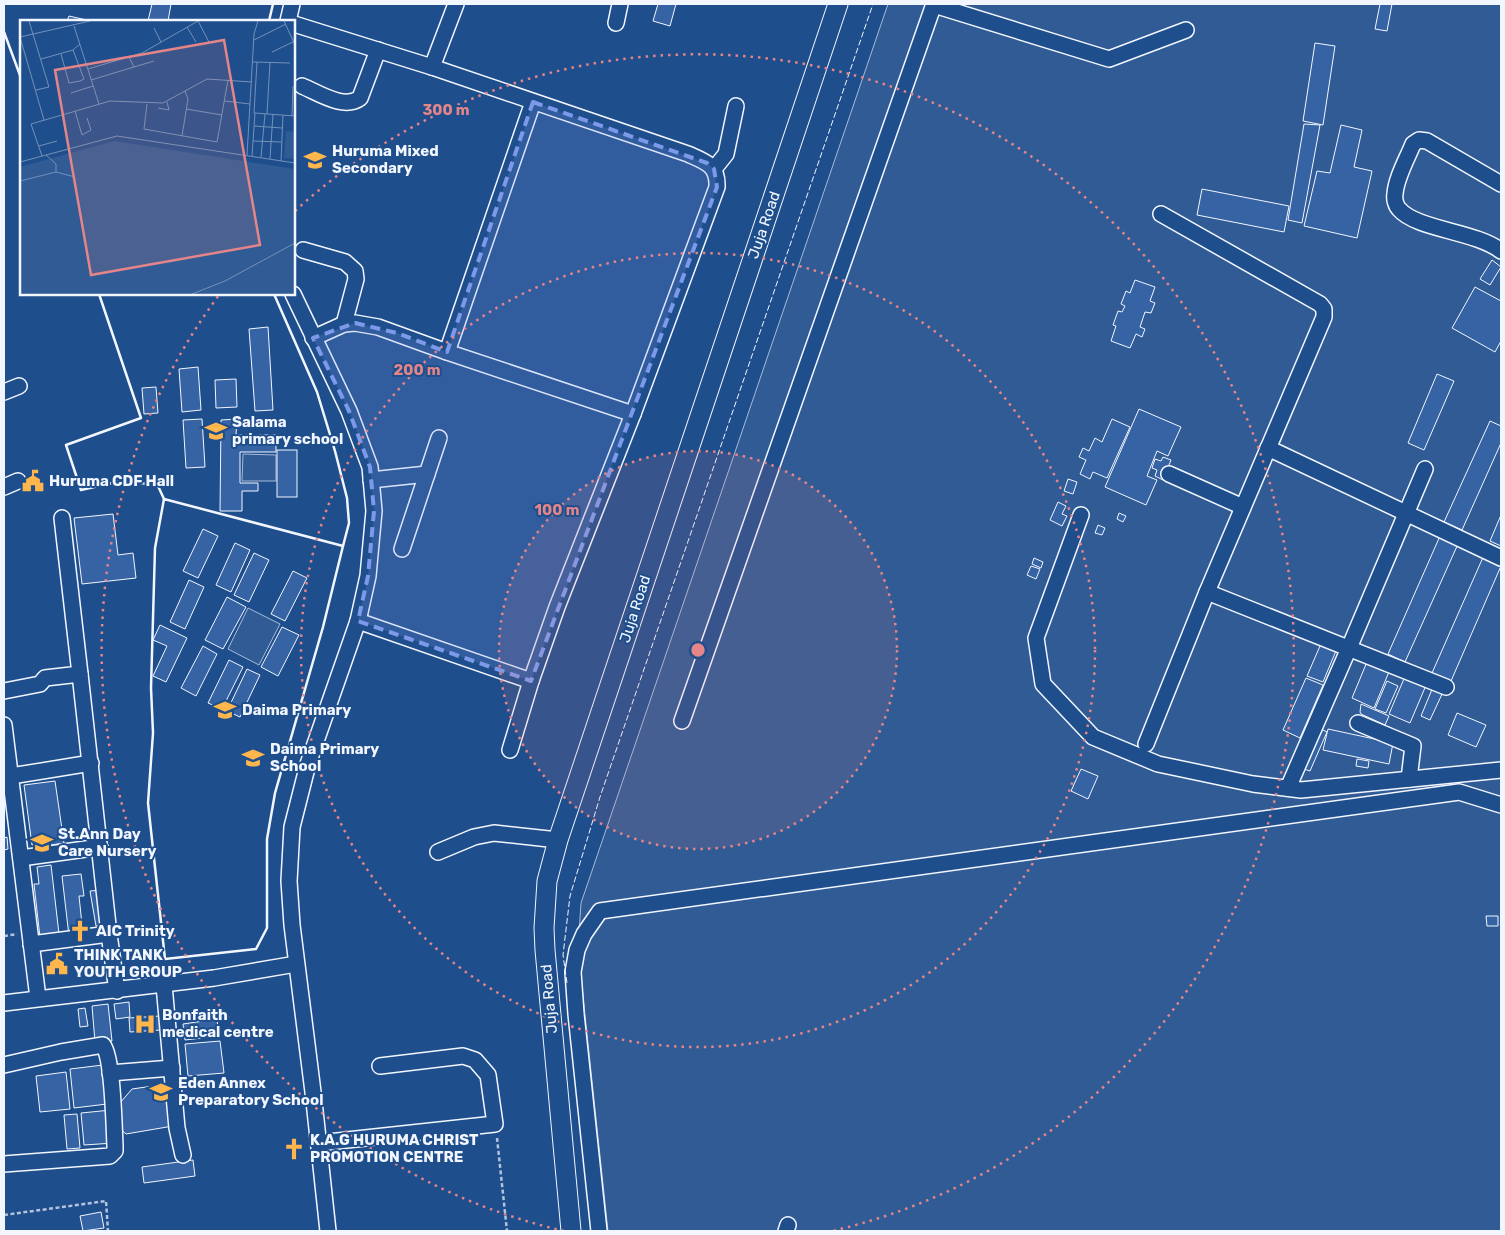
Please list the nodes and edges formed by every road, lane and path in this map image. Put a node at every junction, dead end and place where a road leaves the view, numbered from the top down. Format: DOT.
graph roads {
  1 [pos="292,4"];
  2 [pos="456,4"];
  3 [pos="620,4"];
  4 [pos="838,4"];
  5 [pos="934,4"];
  6 [pos="288,20"];
  7 [pos="616,23"];
  8 [pos="295,24"];
  9 [pos="1186,30"];
  10 [pos="378,50"];
  11 [pos="432,67"];
  12 [pos="302,86"];
  13 [pos="533,102"];
  14 [pos="736,106"];
  15 [pos="714,169"];
  16 [pos="1501,184"];
  17 [pos="1161,214"];
  18 [pos="303,250"];
  19 [pos="1501,251"];
  20 [pos="293,295"];
  21 [pos="344,324"];
  22 [pos="313,338"];
  23 [pos="447,352"];
  24 [pos="19,386"];
  25 [pos="4,392"];
  26 [pos="633,414"];
  27 [pos="439,438"];
  28 [pos="1268,448"];
  29 [pos="1425,469"];
  30 [pos="427,474"];
  31 [pos="1169,474"];
  32 [pos="18,480"];
  33 [pos="372,480"];
  34 [pos="4,488"];
  35 [pos="1243,507"];
  36 [pos="1406,513"];
  37 [pos="1081,515"];
  38 [pos="62,518"];
  39 [pos="402,549"];
  40 [pos="1501,558"];
  41 [pos="1207,592"];
  42 [pos="358,621"];
  43 [pos="1350,648"];
  44 [pos="80,674"];
  45 [pos="530,681"];
  46 [pos="1446,687"];
  47 [pos="4,691"];
  48 [pos="682,721"];
  49 [pos="1358,723"];
  50 [pos="4,725"];
  51 [pos="1146,744"];
  52 [pos="510,750"];
  53 [pos="90,762"];
  54 [pos="1501,770"];
  55 [pos="11,776"];
  56 [pos="1409,779"];
  57 [pos="1288,788"];
  58 [pos="1501,805"];
  59 [pos="558,840"];
  60 [pos="100,847"];
  61 [pos="438,852"];
  62 [pos="22,858"];
  63 [pos="109,934"];
  64 [pos="31,944"];
  65 [pos="296,964"];
  66 [pos="164,985"];
  67 [pos="117,990"];
  68 [pos="38,998"];
  69 [pos="4,1003"];
  70 [pos="4,1065"];
  71 [pos="380,1066"];
  72 [pos="172,1068"];
  73 [pos="110,1073"];
  74 [pos="495,1124"];
  75 [pos="319,1144"];
  76 [pos="183,1155"];
  77 [pos="4,1164"];
  78 [pos="4,1215"];
  79 [pos="108,1231"];
  80 [pos="328,1231"];
  81 [pos="507,1231"];
  82 [pos="571,1231"];
  83 [pos="599,1231"];
  1 -- 6 [label="street"];
  2 -- 11 [label="street"];
  3 -- 7 [label="street"];
  4 -- 59 [label="main road, Juja Road"];
  5 -- 9 [label="street"];
  5 -- 48 [label="street"];
  8 -- 10 [label="street"];
  10 -- 11 [label="street"];
  10 -- 12 [label="street"];
  11 -- 13 [label="street"];
  13 -- 15 [label="street"];
  13 -- 23 [label="street"];
  14 -- 15 [label="street"];
  15 -- 26 [label="street"];
  16 -- 19 [label="street"];
  17 -- 28 [label="street"];
  18 -- 21 [label="street"];
  20 -- 22 [label="street"];
  21 -- 22 [label="street"];
  21 -- 23 [label="street"];
  22 -- 33 [label="street"];
  23 -- 26 [label="street"];
  24 -- 25 [label="street"];
  26 -- 45 [label="street"];
  27 -- 30 [label="street"];
  28 -- 35 [label="street"];
  28 -- 36 [label="street"];
  29 -- 36 [label="street"];
  30 -- 33 [label="street"];
  30 -- 39 [label="street"];
  31 -- 35 [label="street"];
  32 -- 34 [label="street"];
  33 -- 42 [label="street"];
  35 -- 41 [label="street"];
  36 -- 40 [label="street"];
  36 -- 43 [label="street"];
  37 -- 57 [label="street"];
  38 -- 44 [label="street"];
  41 -- 43 [label="street"];
  41 -- 51 [label="street"];
  42 -- 45 [label="street"];
  42 -- 65 [label="street"];
  43 -- 46 [label="street"];
  43 -- 57 [label="street"];
  44 -- 47 [label="street"];
  44 -- 53 [label="street"];
  45 -- 52 [label="street"];
  49 -- 56 [label="street"];
  50 -- 55 [label="street"];
  53 -- 55 [label="street"];
  53 -- 60 [label="street"];
  54 -- 56 [label="street"];
  55 -- 62 [label="street"];
  56 -- 57 [label="street"];
  58 -- 83 [label="street"];
  59 -- 61 [label="street"];
  59 -- 82 [label="main road, Juja Road"];
  60 -- 62 [label="street"];
  60 -- 63 [label="street"];
  62 -- 64 [label="street"];
  63 -- 64 [label="street"];
  63 -- 67 [label="street"];
  64 -- 68 [label="street"];
  65 -- 66 [label="street"];
  65 -- 75 [label="street"];
  66 -- 67 [label="street"];
  66 -- 72 [label="street"];
  67 -- 68 [label="street"];
  68 -- 69 [label="street"];
  70 -- 73 [label="street"];
  71 -- 74 [label="street"];
  72 -- 73 [label="street"];
  72 -- 76 [label="street"];
  73 -- 77 [label="street"];
  74 -- 75 [label="street"];
  74 -- 81 [label="path"];
  75 -- 80 [label="street"];
  78 -- 79 [label="path"];
}
